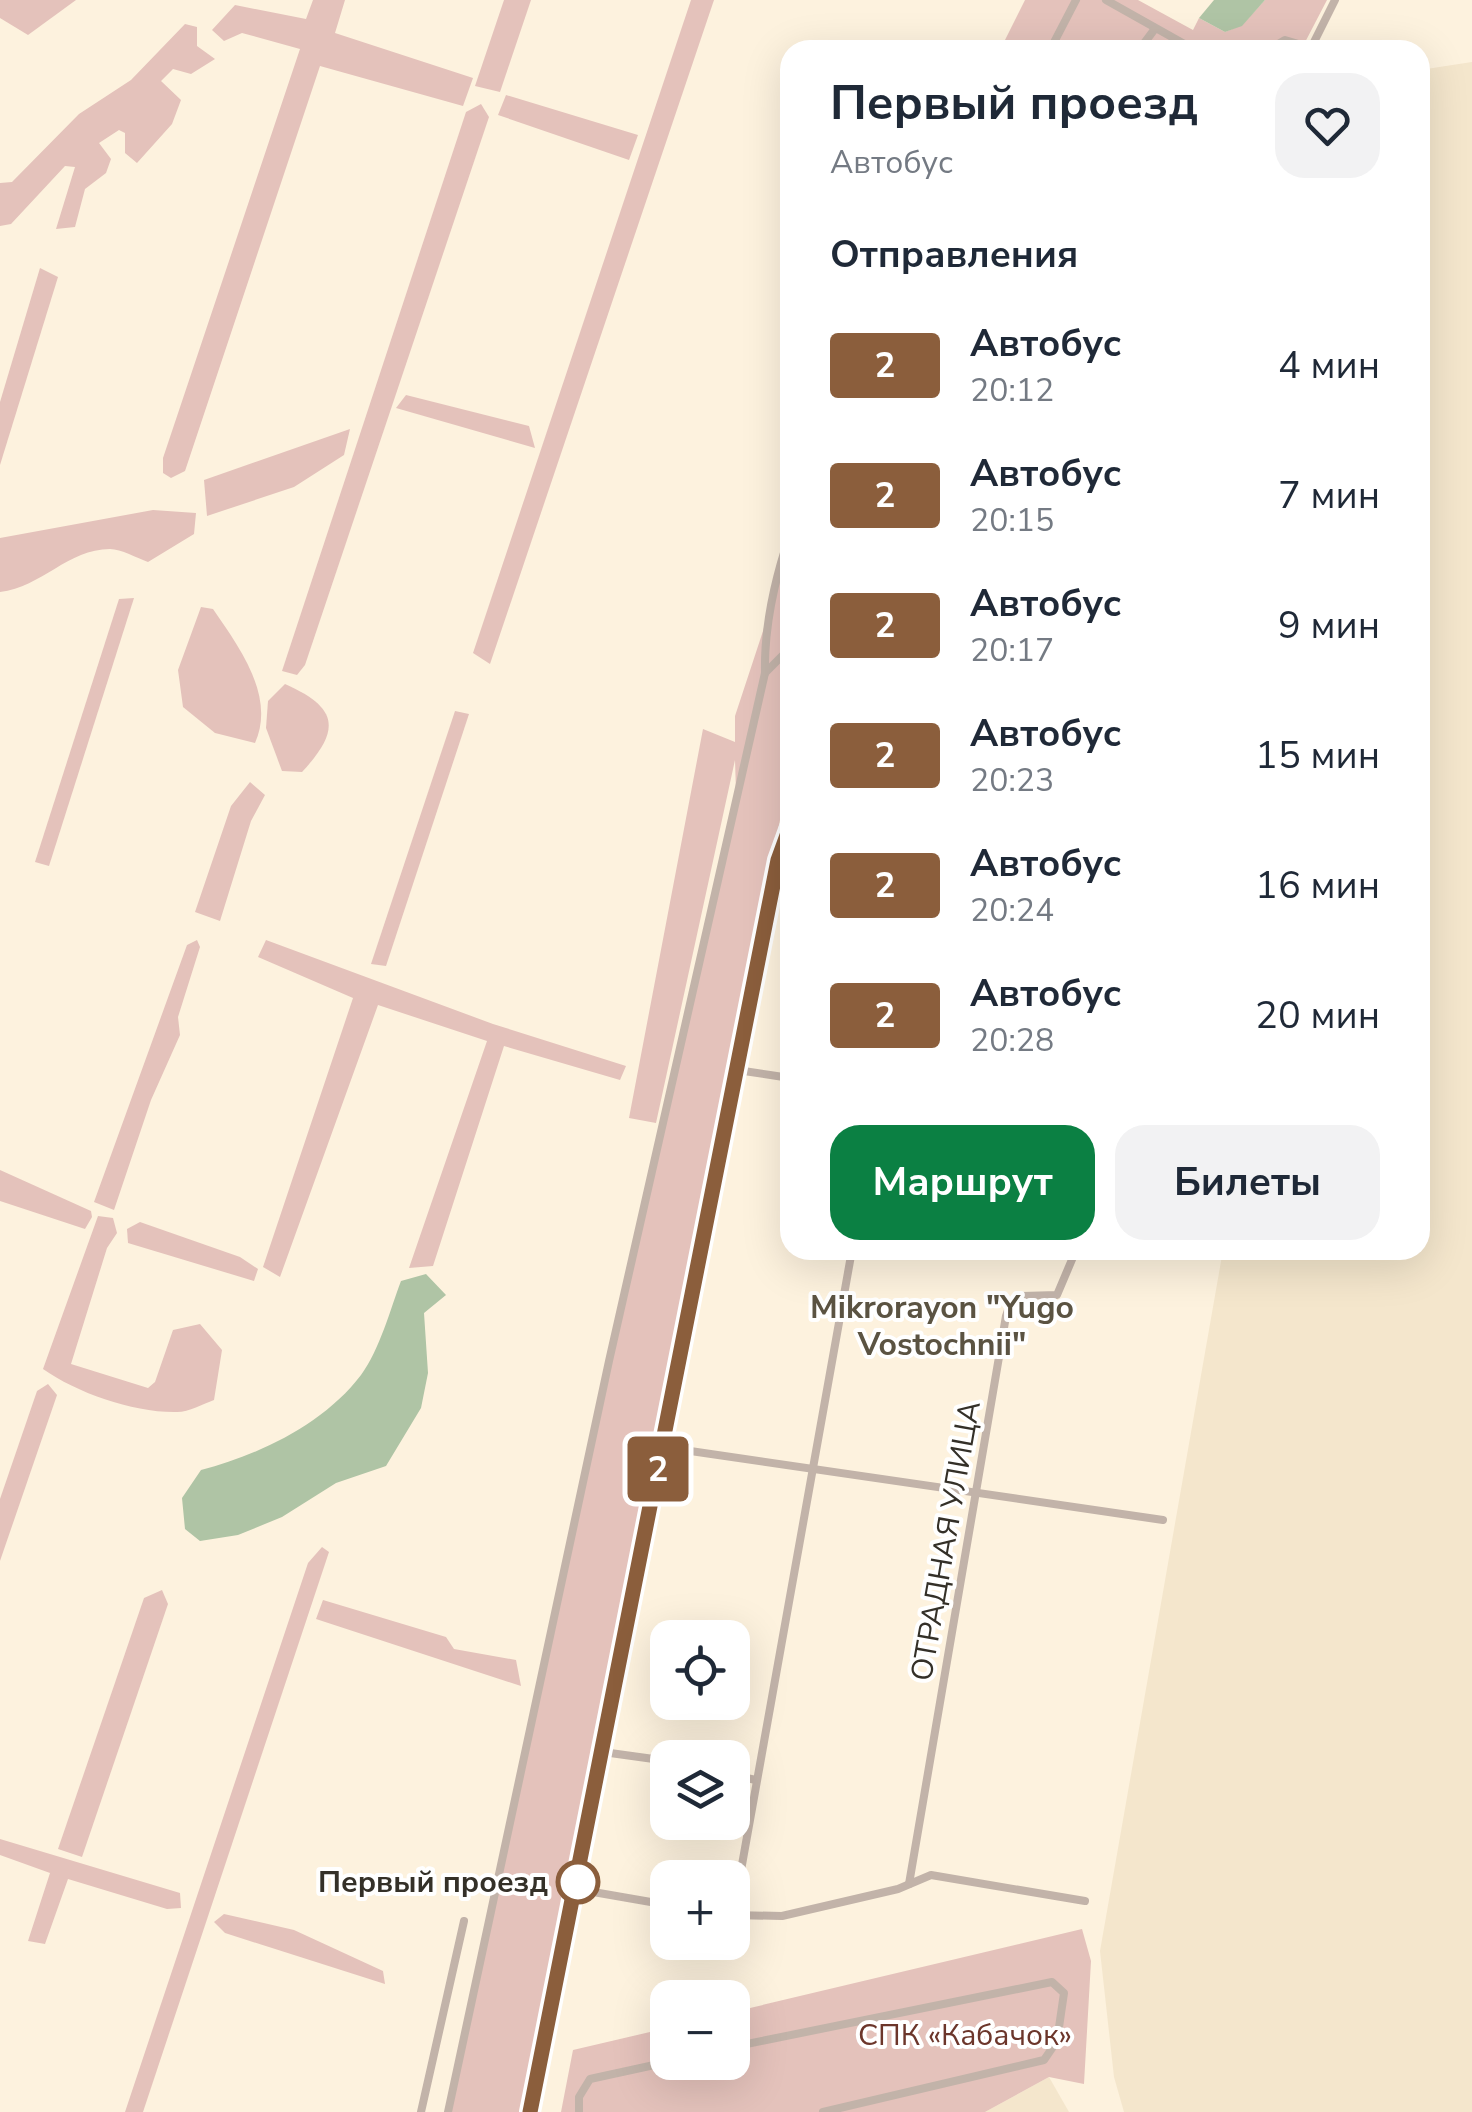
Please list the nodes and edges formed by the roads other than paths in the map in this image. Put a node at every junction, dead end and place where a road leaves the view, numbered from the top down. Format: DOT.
graph roads {
  1 [pos="1076,0"];
  2 [pos="1106,0"];
  3 [pos="1335,0"];
  4 [pos="1154,30"];
  5 [pos="1055,40"];
  6 [pos="1146,40"];
  7 [pos="1174,40"];
  8 [pos="1315,40"];
  9 [pos="780,564"];
  10 [pos="780,658"];
  11 [pos="765,673"];
  12 [pos="780,854"];
  13 [pos="737,1070"];
  14 [pos="780,1076"];
  15 [pos="850,1260"];
  16 [pos="1072,1260"];
  17 [pos="663,1448"];
  18 [pos="813,1468"];
  19 [pos="975,1492"];
  20 [pos="1163,1520"];
  21 [pos="603,1752"];
  22 [pos="650,1759"];
  23 [pos="750,1778"];
  24 [pos="756,1780"];
  25 [pos="742,1860"];
  26 [pos="909,1884"];
  27 [pos="576,1889"];
  28 [pos="1084,1901"];
  29 [pos="650,1903"];
  30 [pos="750,1915"];
  31 [pos="464,1921"];
  32 [pos="750,2043"];
  33 [pos="650,2066"];
  34 [pos="422,2112"];
  35 [pos="448,2112"];
  36 [pos="530,2112"];
  37 [pos="579,2112"];
  38 [pos="822,2112"];
  1 -- 5 [label="street"];
  2 -- 4 [label="street"];
  3 -- 8 [label="street"];
  4 -- 6 [label="street"];
  4 -- 7 [label="street"];
  9 -- 11 [label="street"];
  10 -- 11 [label="street"];
  11 -- 35 [label="street"];
  12 -- 13 [label="street"];
  13 -- 14 [label="street"];
  13 -- 17 [label="street"];
  15 -- 18 [label="street"];
  16 -- 19 [label="street, ОТРАДНАЯ УЛИЦА"];
  17 -- 18 [label="street"];
  17 -- 21 [label="street"];
  18 -- 19 [label="street"];
  18 -- 24 [label="street"];
  19 -- 20 [label="street"];
  19 -- 26 [label="street, ОТРАДНАЯ УЛИЦА"];
  21 -- 22 [label="street"];
  21 -- 27 [label="street"];
  23 -- 24 [label="street"];
  24 -- 25 [label="street"];
  26 -- 28 [label="street"];
  26 -- 30 [label="street"];
  27 -- 29 [label="street"];
  27 -- 36 [label="street"];
  31 -- 34 [label="street"];
  32 -- 38 [label="street"];
  33 -- 37 [label="street"];
}
